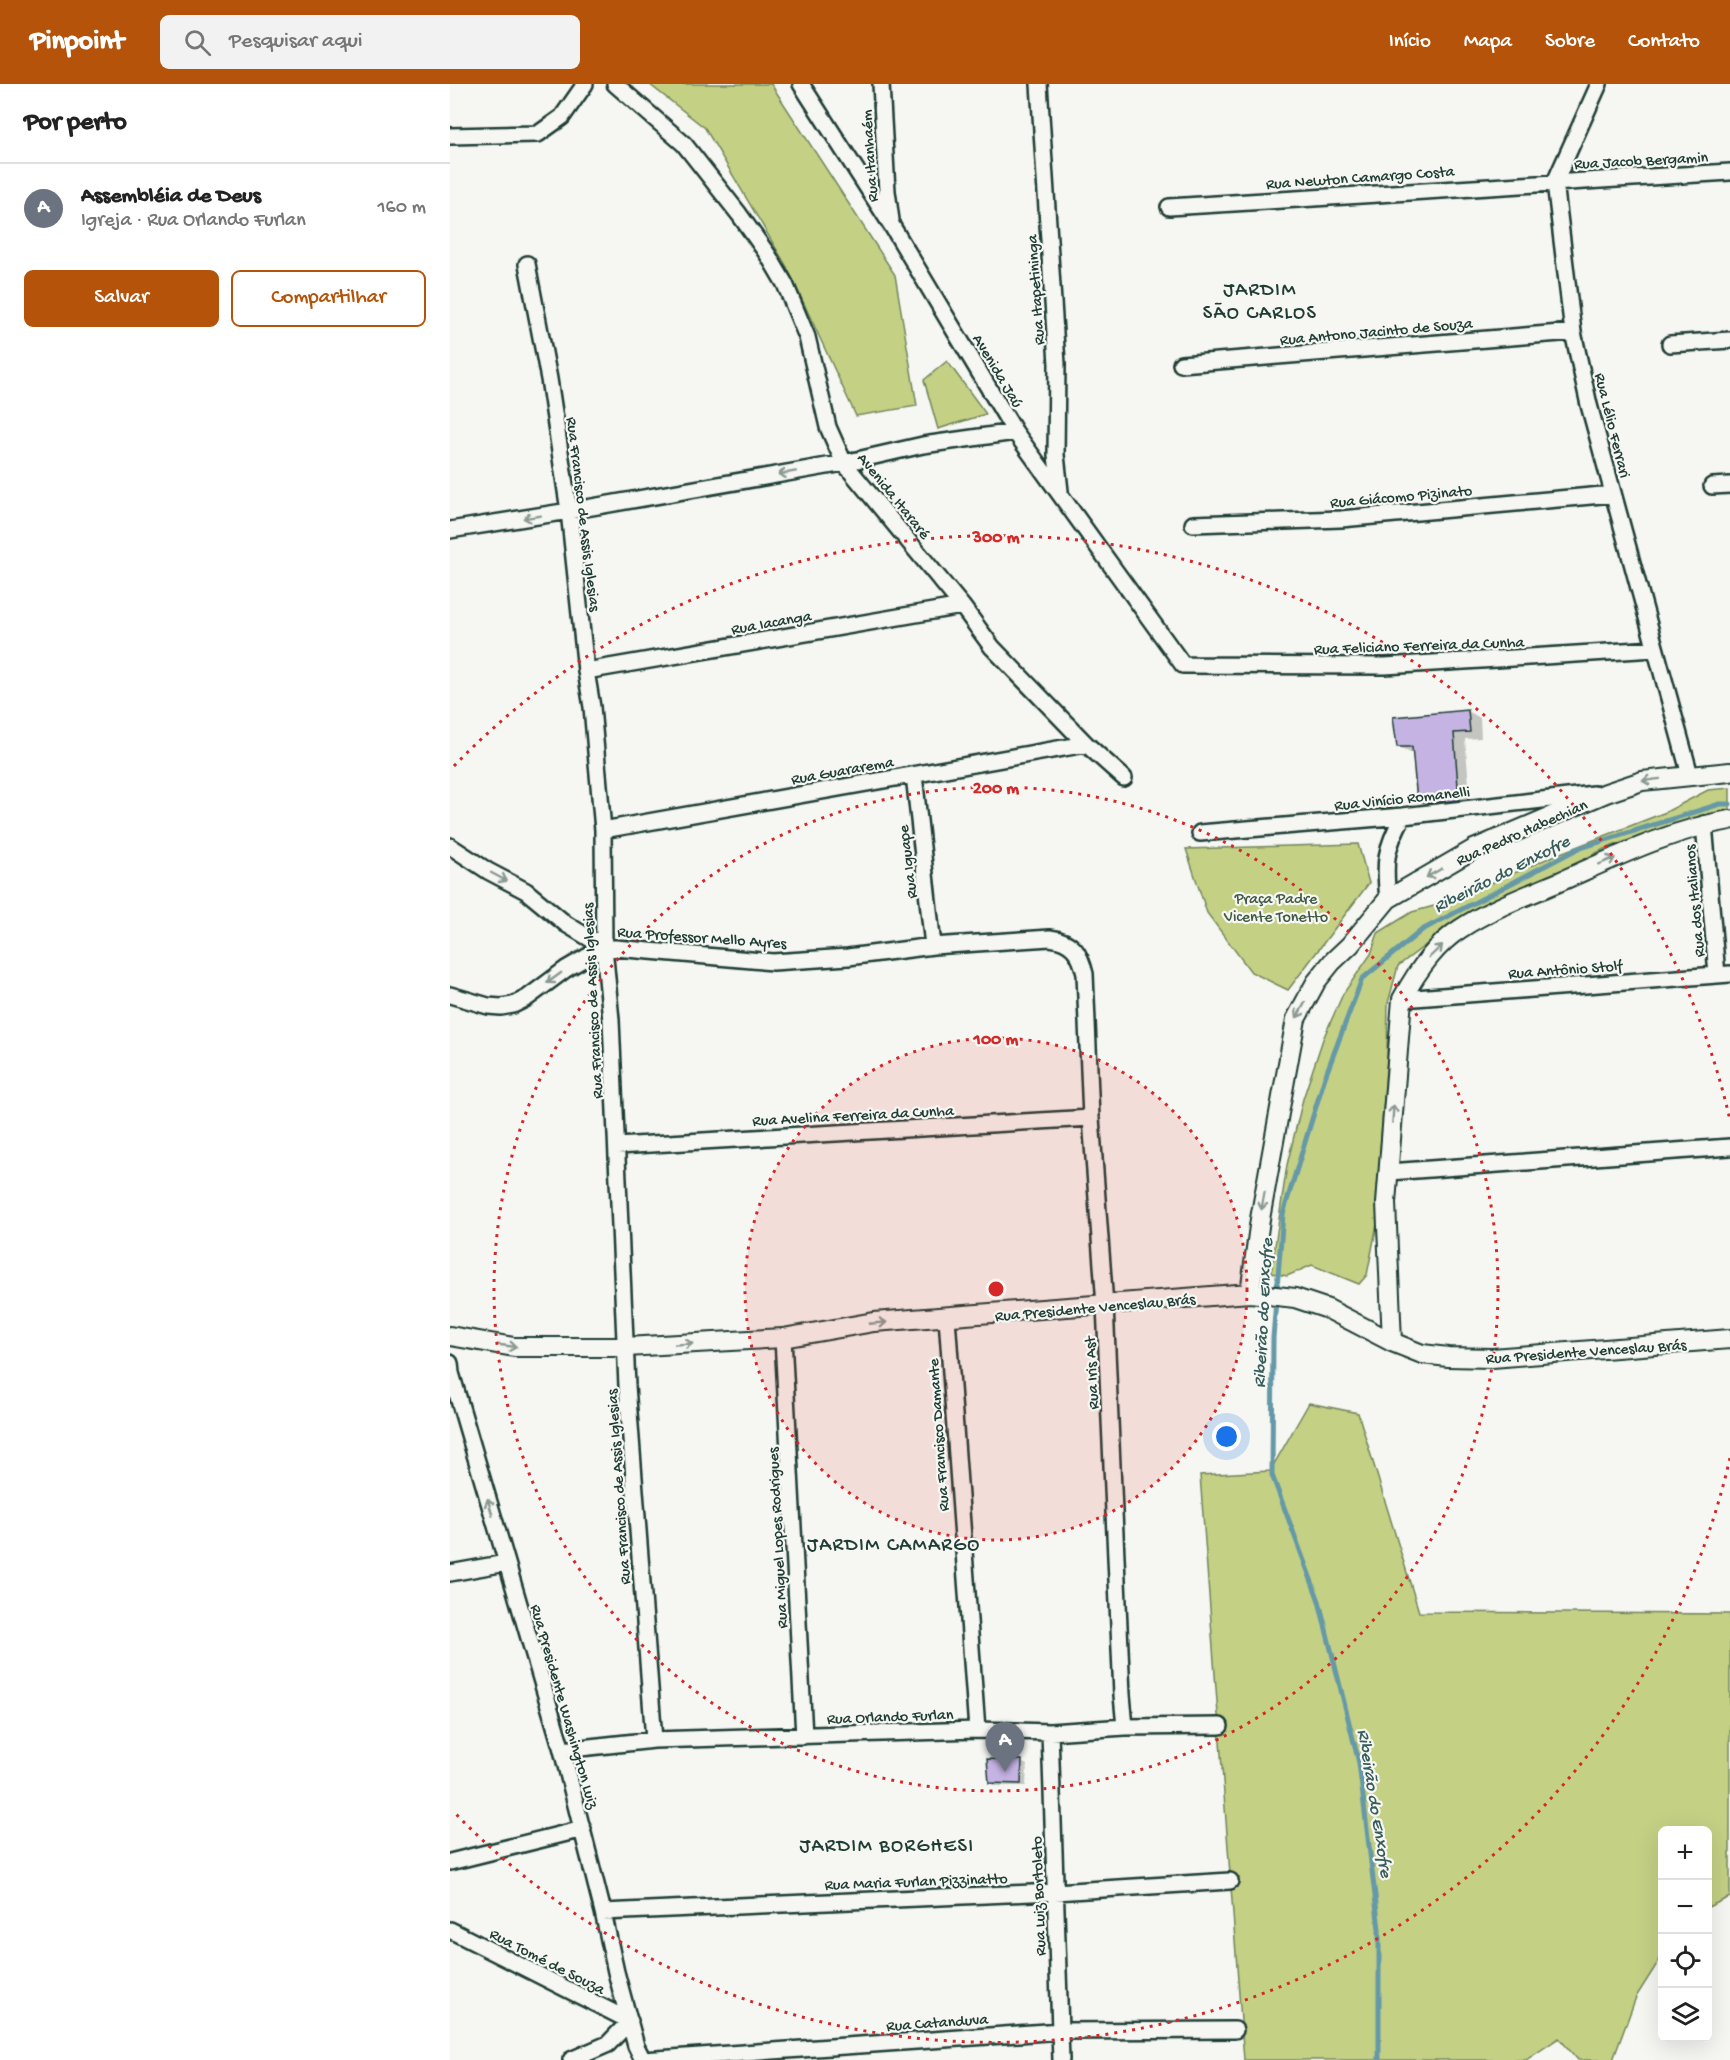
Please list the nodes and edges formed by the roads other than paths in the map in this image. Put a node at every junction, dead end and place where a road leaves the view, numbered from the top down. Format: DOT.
graph roads {
  1 [pos="585,84"];
  2 [pos="615,84"];
  3 [pos="801,84"];
  4 [pos="881,84"];
  5 [pos="1039,84"];
  6 [pos="1599,84"];
  7 [pos="450,136"];
  8 [pos="1730,172"];
  9 [pos="1555,182"];
  10 [pos="1169,207"];
  11 [pos="892,226"];
  12 [pos="527,264"];
  13 [pos="1574,332"];
  14 [pos="1730,340"];
  15 [pos="1670,344"];
  16 [pos="1181,363"];
  17 [pos="1015,432"];
  18 [pos="844,463"];
  19 [pos="1730,484"];
  20 [pos="1712,486"];
  21 [pos="1060,494"];
  22 [pos="1613,494"];
  23 [pos="569,511"];
  24 [pos="1192,524"];
  25 [pos="450,530"];
  26 [pos="962,606"];
  27 [pos="1655,649"];
  28 [pos="1183,664"];
  29 [pos="586,671"];
  30 [pos="1086,744"];
  31 [pos="1730,772"];
  32 [pos="914,775"];
  33 [pos="1690,775"];
  34 [pos="1124,778"];
  35 [pos="1606,793"];
  36 [pos="1403,816"];
  37 [pos="1730,820"];
  38 [pos="1704,824"];
  39 [pos="603,830"];
  40 [pos="1200,833"];
  41 [pos="450,846"];
  42 [pos="1388,899"];
  43 [pos="933,946"];
  44 [pos="604,947"];
  45 [pos="1075,948"];
  46 [pos="1723,974"];
  47 [pos="450,995"];
  48 [pos="1402,999"];
  49 [pos="1090,1118"];
  50 [pos="617,1146"];
  51 [pos="1730,1147"];
  52 [pos="1389,1172"];
  53 [pos="1258,1294"];
  54 [pos="1105,1305"];
  55 [pos="947,1318"];
  56 [pos="450,1336"];
  57 [pos="783,1338"];
  58 [pos="1730,1339"];
  59 [pos="1392,1342"];
  60 [pos="626,1347"];
  61 [pos="450,1363"];
  62 [pos="506,1563"];
  63 [pos="450,1574"];
  64 [pos="1220,1726"];
  65 [pos="1125,1727"];
  66 [pos="977,1730"];
  67 [pos="1050,1731"];
  68 [pos="804,1736"];
  69 [pos="654,1740"];
  70 [pos="562,1750"];
  71 [pos="583,1829"];
  72 [pos="450,1862"];
  73 [pos="1230,1881"];
  74 [pos="1054,1892"];
  75 [pos="603,1912"];
  76 [pos="450,1930"];
  77 [pos="630,2021"];
  78 [pos="1235,2030"];
  79 [pos="1061,2031"];
  80 [pos="571,2060"];
  81 [pos="643,2060"];
  82 [pos="1061,2060"];
  1 -- 7 [label="street"];
  2 -- 18 [label="street, Avenida Itararé"];
  3 -- 11 [label="street, Avenida Jaú"];
  4 -- 11 [label="street, Rua Itanhaém"];
  5 -- 21 [label="street, Rua Itapetininga"];
  6 -- 9 [label="street"];
  8 -- 9 [label="street, Rua Jacob Bergamin"];
  9 -- 10 [label="street, Rua Newton Camargo Costa"];
  9 -- 13 [label="street, Rua Lélio Ferrari"];
  11 -- 17 [label="street, Avenida Jaú"];
  12 -- 23 [label="street, Rua Francisco de Assis Iglesias"];
  13 -- 16 [label="street, Rua Antono Jacinto de Souza"];
  13 -- 22 [label="street, Rua Lélio Ferrari"];
  14 -- 15 [label="street"];
  17 -- 18 [label="street"];
  17 -- 21 [label="street, Avenida Jaú"];
  18 -- 23 [label="street, one-way"];
  18 -- 26 [label="street, Avenida Itararé"];
  19 -- 20 [label="street"];
  21 -- 28 [label="street, Avenida Jaú"];
  22 -- 24 [label="street, Rua Giácomo Pizinato"];
  22 -- 27 [label="street, Rua Lélio Ferrari"];
  23 -- 25 [label="street, one-way"];
  23 -- 29 [label="street, Rua Francisco de Assis Iglesias"];
  26 -- 29 [label="street, Rua Iacanga"];
  26 -- 30 [label="street, Avenida Itararé"];
  27 -- 28 [label="street, Rua Feliciano Ferreira da Cunha"];
  27 -- 33 [label="street, Rua Lélio Ferrari"];
  29 -- 39 [label="street, Rua Francisco de Assis Iglesias"];
  30 -- 32 [label="street, Rua Guararema"];
  30 -- 34 [label="street, Avenida Itararé"];
  31 -- 33 [label="street, Rua Pedro Habechian"];
  32 -- 39 [label="street, Rua Guararema"];
  32 -- 43 [label="street, Rua Iguape"];
  33 -- 35 [label="street, Rua Pedro Habechian, one-way"];
  35 -- 36 [label="street, Rua Vinício Romanelli"];
  35 -- 42 [label="street, Rua Pedro Habechian, one-way"];
  36 -- 40 [label="street, Rua Vinício Romanelli"];
  36 -- 42 [label="street"];
  37 -- 38 [label="street"];
  38 -- 46 [label="street, Rua dos Italianos"];
  48 -- 38 [label="street, one-way"];
  39 -- 44 [label="street, Rua Francisco de Assis Iglesias"];
  41 -- 44 [label="street, one-way"];
  42 -- 53 [label="street, Rua Pedro Habechian, one-way"];
  43 -- 44 [label="street, Rua Professor Mello Ayres"];
  43 -- 45 [label="street, Rua Professor Mello Ayres"];
  44 -- 47 [label="street, Rua Professor Mello Ayres, one-way"];
  44 -- 50 [label="street, Rua Francisco de Assis Iglesias"];
  45 -- 49 [label="street, Rua Iris Ast"];
  46 -- 48 [label="street, Rua Antônio Stolf"];
  52 -- 48 [label="street, one-way"];
  49 -- 50 [label="street, Rua Avelina Ferreira da Cunha"];
  49 -- 54 [label="street, Rua Iris Ast"];
  50 -- 60 [label="street, Rua Francisco de Assis Iglesias"];
  51 -- 52 [label="street"];
  52 -- 59 [label="street"];
  53 -- 54 [label="street, Rua Presidente Venceslau Brás"];
  53 -- 59 [label="street, Rua Presidente Venceslau Brás"];
  54 -- 55 [label="street, Rua Presidente Venceslau Brás"];
  54 -- 65 [label="street, Rua Iris Ast"];
  57 -- 55 [label="street, Rua Presidente Venceslau Brás, one-way"];
  55 -- 66 [label="street, Rua Francisco Damante"];
  56 -- 60 [label="street, Rua Presidente Venceslau Brás, one-way"];
  60 -- 57 [label="street, Rua Presidente Venceslau Brás, one-way"];
  57 -- 68 [label="street, Rua Miguel Lopes Rodrigues"];
  58 -- 59 [label="street, Rua Presidente Venceslau Brás"];
  60 -- 69 [label="street, Rua Francisco de Assis Iglesias"];
  62 -- 61 [label="street, Rua Presidente Washington Luiz, one-way"];
  62 -- 63 [label="street"];
  62 -- 70 [label="street, Rua Presidente Washington Luiz"];
  64 -- 65 [label="street, Rua Orlando Furlan"];
  65 -- 67 [label="street, Rua Orlando Furlan"];
  66 -- 67 [label="street, Rua Orlando Furlan"];
  66 -- 68 [label="street, Rua Orlando Furlan"];
  67 -- 74 [label="street, Rua Luiz Bortoleto"];
  68 -- 69 [label="street, Rua Orlando Furlan"];
  69 -- 70 [label="street, Rua Orlando Furlan"];
  70 -- 71 [label="street, Rua Presidente Washington Luiz"];
  71 -- 72 [label="street"];
  71 -- 75 [label="street, Rua Presidente Washington Luiz"];
  73 -- 74 [label="street, Rua Maria Furlan Pizzinatto"];
  74 -- 75 [label="street, Rua Maria Furlan Pizzinatto"];
  74 -- 79 [label="street, Rua Luiz Bortoleto"];
  75 -- 77 [label="street, Rua Presidente Washington Luiz"];
  76 -- 77 [label="street, Rua Tomé de Souza"];
  77 -- 80 [label="street"];
  77 -- 81 [label="street, Rua Presidente Washington Luiz"];
  78 -- 79 [label="street, Rua Catanduva"];
  79 -- 81 [label="street, Rua Catanduva"];
  79 -- 82 [label="street, Rua Luiz Bortoleto"];
}
